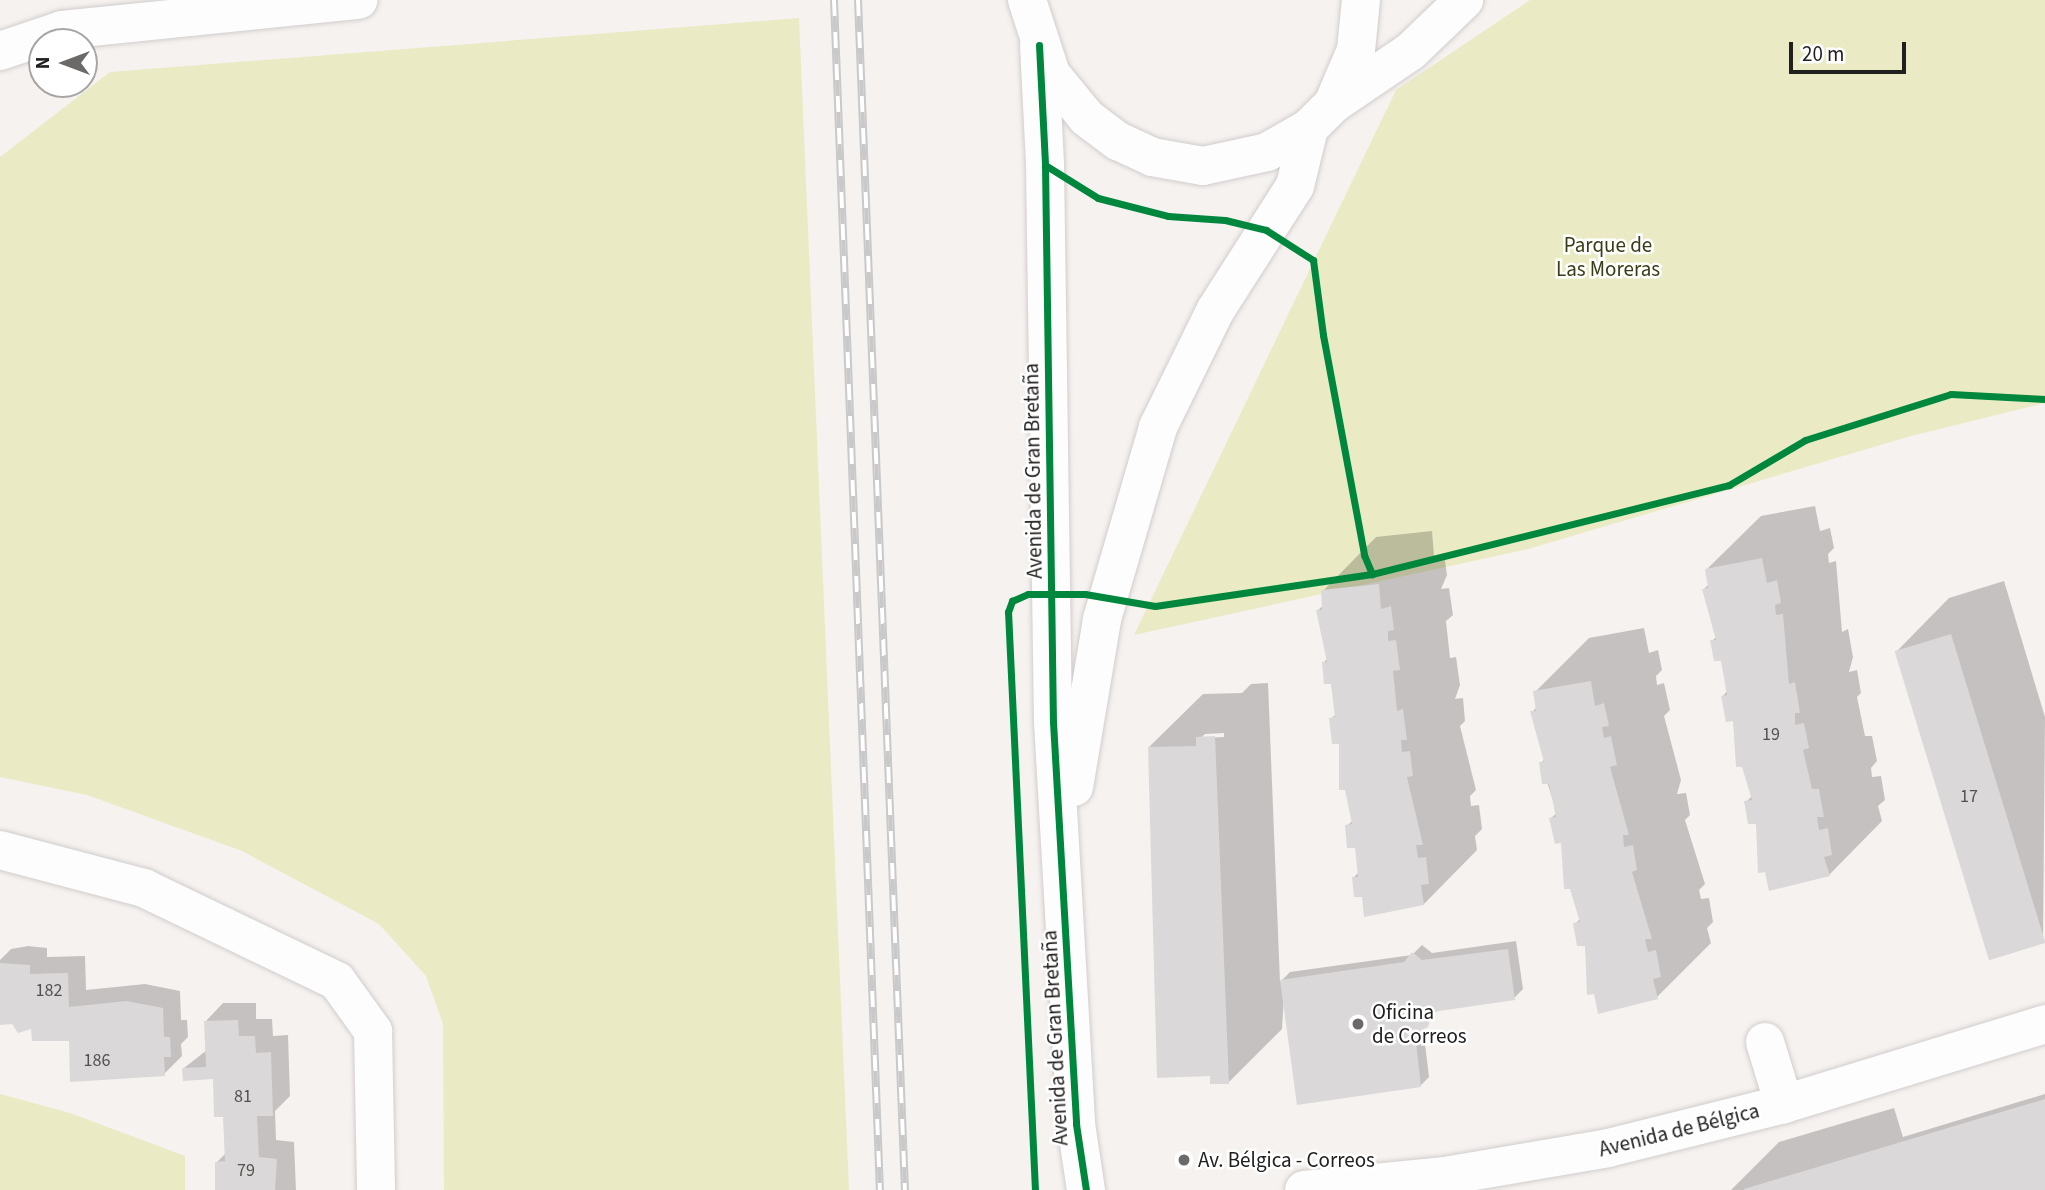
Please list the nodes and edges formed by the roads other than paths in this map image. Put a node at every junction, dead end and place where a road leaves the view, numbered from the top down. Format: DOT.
graph roads {
  1 [pos="358,0"];
  2 [pos="1361,0"];
  3 [pos="1464,0"];
  4 [pos="1028,15"];
  5 [pos="0,51"];
  6 [pos="1321,116"];
  7 [pos="0,850"];
  8 [pos="1063,862"];
  9 [pos="2045,1024"];
  10 [pos="1765,1042"];
  11 [pos="1784,1104"];
  12 [pos="376,1190"];
  13 [pos="1086,1190"];
  14 [pos="1304,1190"];
  1 -- 5 [label="street"];
  2 -- 6 [label="street, Avenida de Gran Bretaña"];
  3 -- 6 [label="street"];
  4 -- 6 [label="street"];
  4 -- 8 [label="street, Avenida de Gran Bretaña"];
  6 -- 8 [label="street, Avenida de Gran Bretaña"];
  7 -- 12 [label="street"];
  8 -- 13 [label="street, Avenida de Gran Bretaña"];
  9 -- 11 [label="street, Avenida de Bélgica"];
  10 -- 11 [label="street"];
  11 -- 14 [label="street, Avenida de Bélgica"];
}
